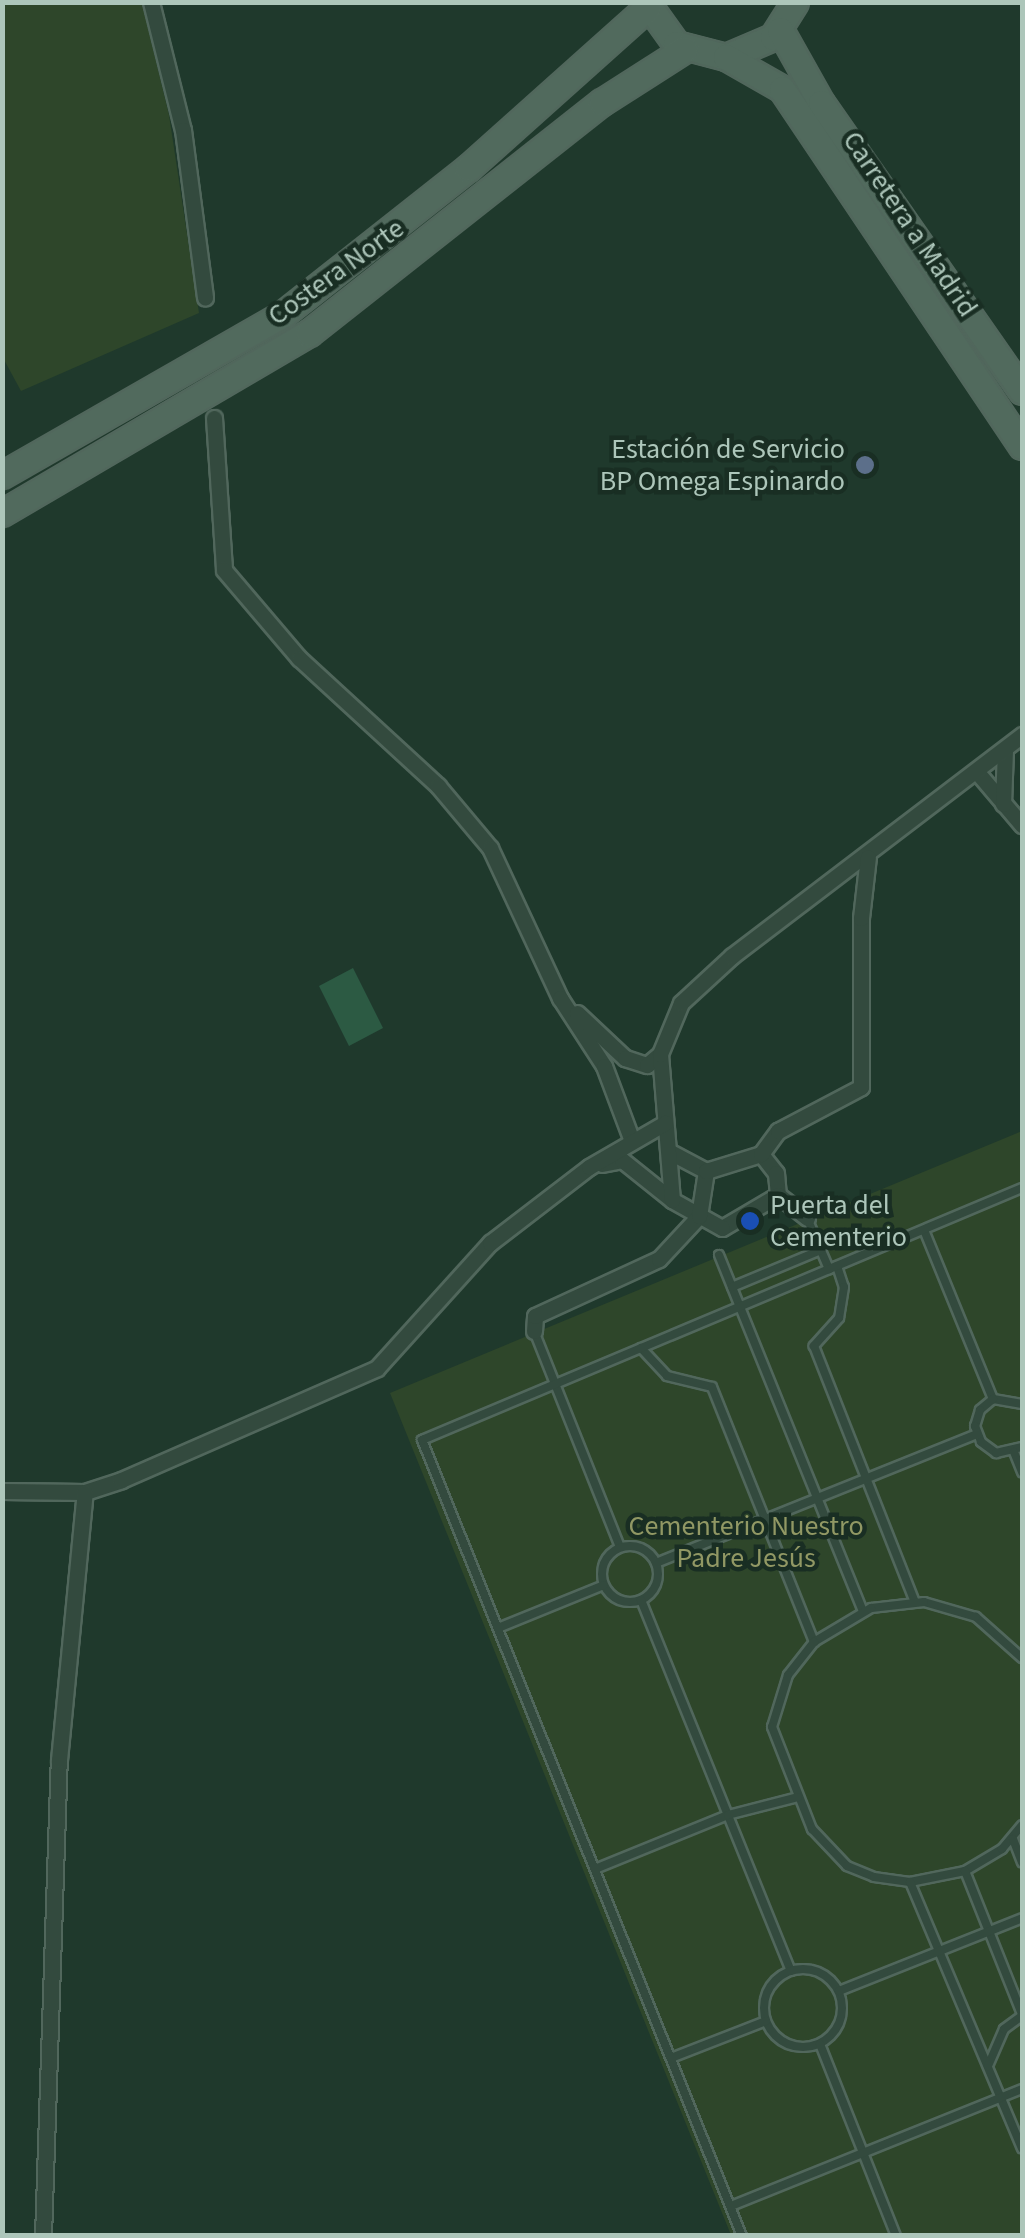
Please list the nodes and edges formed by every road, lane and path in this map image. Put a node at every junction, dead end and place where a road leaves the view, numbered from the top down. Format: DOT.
graph roads {
  1 [pos="150,2"];
  2 [pos="795,2"];
  3 [pos="647,5"];
  4 [pos="780,30"];
  5 [pos="684,49"];
  6 [pos="726,57"];
  7 [pos="206,298"];
  8 [pos="1022,391"];
  9 [pos="214,418"];
  10 [pos="1022,446"];
  11 [pos="2,475"];
  12 [pos="2,513"];
  13 [pos="1022,735"];
  14 [pos="1004,750"];
  15 [pos="977,772"];
  16 [pos="1003,804"];
  17 [pos="1022,825"];
  18 [pos="868,857"];
  19 [pos="560,998"];
  20 [pos="660,1054"];
  21 [pos="664,1123"];
  22 [pos="632,1142"];
  23 [pos="670,1152"];
  24 [pos="762,1154"];
  25 [pos="589,1167"];
  26 [pos="706,1172"];
  27 [pos="1022,1188"];
  28 [pos="778,1196"];
  29 [pos="672,1200"];
  30 [pos="699,1216"];
  31 [pos="807,1218"];
  32 [pos="924,1230"];
  33 [pos="821,1250"];
  34 [pos="720,1254"];
  35 [pos="833,1267"];
  36 [pos="732,1287"];
  37 [pos="740,1306"];
  38 [pos="534,1331"];
  39 [pos="641,1348"];
  40 [pos="556,1384"];
  41 [pos="993,1399"];
  42 [pos="1022,1404"];
  43 [pos="977,1434"];
  44 [pos="1018,1449"];
  45 [pos="1022,1472"];
  46 [pos="866,1479"];
  47 [pos="2,1491"];
  48 [pos="85,1492"];
  49 [pos="818,1498"];
  50 [pos="765,1520"];
  51 [pos="620,1547"];
  52 [pos="656,1563"];
  53 [pos="604,1585"];
  54 [pos="642,1600"];
  55 [pos="915,1602"];
  56 [pos="864,1610"];
  57 [pos="498,1628"];
  58 [pos="814,1642"];
  59 [pos="1022,1658"];
  60 [pos="798,1797"];
  61 [pos="728,1815"];
  62 [pos="1022,1825"];
  63 [pos="1013,1839"];
  64 [pos="1022,1862"];
  65 [pos="595,1869"];
  66 [pos="964,1872"];
  67 [pos="910,1882"];
  68 [pos="1022,1918"];
  69 [pos="989,1932"];
  70 [pos="940,1951"];
  71 [pos="791,1972"];
  72 [pos="839,1992"];
  73 [pos="1022,2015"];
  74 [pos="766,2021"];
  75 [pos="820,2044"];
  76 [pos="671,2058"];
  77 [pos="988,2066"];
  78 [pos="1022,2089"];
  79 [pos="1001,2097"];
  80 [pos="1022,2148"];
  81 [pos="863,2153"];
  82 [pos="731,2206"];
  83 [pos="43,2236"];
  84 [pos="742,2236"];
  85 [pos="896,2236"];
  1 -- 7 [label="street"];
  2 -- 4 [label="main road"];
  3 -- 5 [label="main road"];
  3 -- 11 [label="main road, Costera Norte"];
  4 -- 6 [label="main road"];
  4 -- 8 [label="main road, Carretera a Madrid"];
  5 -- 6 [label="main road"];
  5 -- 12 [label="main road, Costera Norte"];
  6 -- 10 [label="main road, Carretera a Madrid"];
  9 -- 19 [label="street"];
  13 -- 14 [label="street"];
  14 -- 15 [label="street"];
  14 -- 16 [label="street"];
  15 -- 16 [label="street"];
  15 -- 18 [label="street"];
  16 -- 17 [label="street"];
  18 -- 20 [label="street"];
  18 -- 24 [label="street"];
  19 -- 20 [label="street"];
  19 -- 22 [label="street"];
  20 -- 21 [label="street"];
  21 -- 22 [label="street"];
  21 -- 23 [label="street"];
  22 -- 25 [label="street"];
  23 -- 26 [label="street"];
  23 -- 29 [label="street"];
  24 -- 26 [label="street"];
  24 -- 28 [label="street"];
  25 -- 29 [label="street"];
  25 -- 48 [label="street"];
  26 -- 30 [label="street"];
  27 -- 32 [label="lane"];
  28 -- 30 [label="street"];
  28 -- 31 [label="street"];
  29 -- 30 [label="street"];
  30 -- 38 [label="street"];
  31 -- 33 [label="lane"];
  32 -- 35 [label="lane"];
  32 -- 41 [label="lane"];
  33 -- 35 [label="lane"];
  33 -- 36 [label="lane"];
  34 -- 36 [label="lane"];
  35 -- 37 [label="lane"];
  35 -- 46 [label="lane"];
  36 -- 37 [label="lane"];
  37 -- 39 [label="lane"];
  37 -- 49 [label="lane"];
  38 -- 40 [label="lane"];
  39 -- 40 [label="lane"];
  39 -- 50 [label="lane"];
  40 -- 51 [label="lane"];
  40 -- 57 [label="lane"];
  41 -- 42 [label="lane"];
  41 -- 43 [label="lane"];
  43 -- 44 [label="lane"];
  43 -- 46 [label="lane"];
  44 -- 45 [label="lane"];
  46 -- 49 [label="lane"];
  46 -- 55 [label="lane"];
  47 -- 48 [label="street"];
  48 -- 83 [label="street"];
  49 -- 50 [label="lane"];
  49 -- 56 [label="lane"];
  50 -- 52 [label="lane"];
  50 -- 58 [label="lane"];
  51 -- 52 [label="lane"];
  51 -- 53 [label="lane"];
  52 -- 54 [label="lane"];
  53 -- 54 [label="lane"];
  53 -- 57 [label="lane"];
  54 -- 61 [label="lane"];
  55 -- 56 [label="lane"];
  55 -- 59 [label="lane"];
  56 -- 58 [label="lane"];
  57 -- 65 [label="lane"];
  58 -- 60 [label="lane"];
  60 -- 61 [label="lane"];
  60 -- 67 [label="lane"];
  61 -- 65 [label="lane"];
  61 -- 71 [label="lane"];
  62 -- 63 [label="lane"];
  63 -- 64 [label="lane"];
  63 -- 66 [label="lane"];
  65 -- 76 [label="lane"];
  66 -- 67 [label="lane"];
  66 -- 69 [label="lane"];
  67 -- 70 [label="lane"];
  68 -- 69 [label="lane"];
  69 -- 70 [label="lane"];
  69 -- 73 [label="lane"];
  70 -- 72 [label="lane"];
  70 -- 77 [label="lane"];
  71 -- 72 [label="lane"];
  71 -- 74 [label="lane"];
  72 -- 75 [label="lane"];
  73 -- 77 [label="lane"];
  74 -- 75 [label="lane"];
  74 -- 76 [label="lane"];
  75 -- 81 [label="lane"];
  76 -- 82 [label="lane"];
  77 -- 79 [label="lane"];
  78 -- 79 [label="lane"];
  79 -- 80 [label="lane"];
  79 -- 81 [label="lane"];
  81 -- 82 [label="lane"];
  81 -- 85 [label="lane"];
  82 -- 84 [label="lane"];
}
